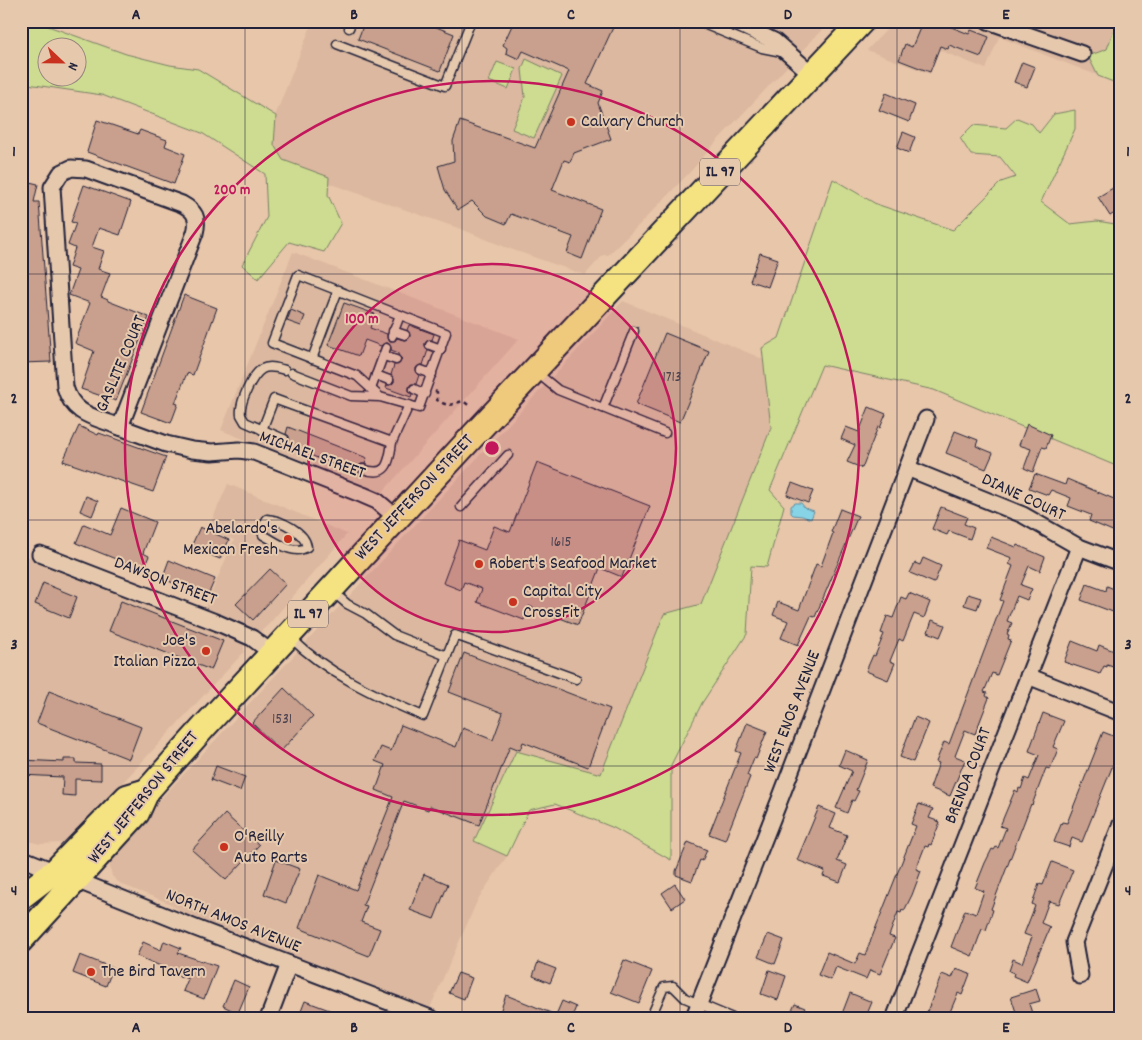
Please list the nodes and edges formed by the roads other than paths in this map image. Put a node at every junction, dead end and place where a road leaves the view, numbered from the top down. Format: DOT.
graph roads {
  1 [pos="462,21"];
  2 [pos="696,21"];
  3 [pos="732,21"];
  4 [pos="862,21"];
  5 [pos="988,21"];
  6 [pos="470,23"];
  7 [pos="337,44"];
  8 [pos="786,52"];
  9 [pos="1082,54"];
  10 [pos="812,74"];
  11 [pos="338,290"];
  12 [pos="400,315"];
  13 [pos="634,331"];
  14 [pos="406,335"];
  15 [pos="430,345"];
  16 [pos="441,349"];
  17 [pos="312,359"];
  18 [pos="396,360"];
  19 [pos="421,370"];
  20 [pos="534,371"];
  21 [pos="432,374"];
  22 [pos="376,375"];
  23 [pos="389,380"];
  24 [pos="371,389"];
  25 [pos="414,389"];
  26 [pos="425,394"];
  27 [pos="380,397"];
  28 [pos="409,405"];
  29 [pos="604,408"];
  30 [pos="926,418"];
  31 [pos="120,427"];
  32 [pos="262,430"];
  33 [pos="665,433"];
  34 [pos="284,438"];
  35 [pos="392,442"];
  36 [pos="508,455"];
  37 [pos="907,468"];
  38 [pos="363,469"];
  39 [pos="462,508"];
  40 [pos="397,518"];
  41 [pos="308,547"];
  42 [pos="1080,547"];
  43 [pos="40,554"];
  44 [pos="1121,564"];
  45 [pos="331,589"];
  46 [pos="288,635"];
  47 [pos="272,654"];
  48 [pos="447,656"];
  49 [pos="1028,676"];
  50 [pos="576,679"];
  51 [pos="1121,713"];
  52 [pos="1121,824"];
  53 [pos="21,858"];
  54 [pos="66,875"];
  55 [pos="21,897"];
  56 [pos="21,940"];
  57 [pos="289,964"];
  58 [pos="1080,976"];
  59 [pos="699,1003"];
  60 [pos="268,1019"];
  61 [pos="432,1019"];
  62 [pos="650,1019"];
  63 [pos="693,1019"];
  64 [pos="735,1019"];
  65 [pos="894,1019"];
  1 -- 6 [label="lane"];
  2 -- 8 [label="lane"];
  3 -- 8 [label="street"];
  4 -- 10 [label="main road, WEST JEFFERSON STREET / IL 97"];
  5 -- 9 [label="street"];
  6 -- 7 [label="lane"];
  8 -- 10 [label="street"];
  10 -- 20 [label="main road, WEST JEFFERSON STREET / IL 97"];
  11 -- 12 [label="lane"];
  11 -- 17 [label="lane"];
  11 -- 17 [label="lane"];
  12 -- 14 [label="lane"];
  12 -- 16 [label="lane"];
  13 -- 29 [label="lane"];
  15 -- 16 [label="lane"];
  16 -- 21 [label="lane"];
  17 -- 24 [label="lane"];
  18 -- 22 [label="lane"];
  19 -- 21 [label="lane"];
  20 -- 29 [label="lane"];
  20 -- 40 [label="main road, WEST JEFFERSON STREET / IL 97"];
  21 -- 26 [label="lane"];
  22 -- 23 [label="lane"];
  22 -- 24 [label="lane"];
  24 -- 27 [label="lane"];
  25 -- 26 [label="lane"];
  26 -- 28 [label="lane"];
  27 -- 28 [label="lane"];
  27 -- 32 [label="lane"];
  28 -- 35 [label="lane"];
  29 -- 33 [label="lane"];
  30 -- 37 [label="street, WEST ENOS AVENUE"];
  31 -- 31 [label="street, GASLITE COURT"];
  31 -- 40 [label="street, MICHAEL STREET"];
  32 -- 34 [label="lane"];
  32 -- 35 [label="lane"];
  35 -- 38 [label="lane"];
  36 -- 39 [label="lane"];
  37 -- 42 [label="street, DIANE COURT"];
  37 -- 59 [label="street, WEST ENOS AVENUE"];
  40 -- 45 [label="main road, WEST JEFFERSON STREET / IL 97"];
  41 -- 41 [label="lane"];
  42 -- 44 [label="street, DIANE COURT"];
  42 -- 49 [label="street, BRENDA COURT"];
  43 -- 47 [label="street, DAWSON STREET"];
  45 -- 46 [label="main road, WEST JEFFERSON STREET / IL 97"];
  45 -- 48 [label="lane"];
  46 -- 47 [label="main road, WEST JEFFERSON STREET / IL 97"];
  46 -- 48 [label="lane"];
  47 -- 54 [label="main road, WEST JEFFERSON STREET / IL 97"];
  48 -- 50 [label="lane"];
  49 -- 51 [label="street"];
  49 -- 65 [label="street, BRENDA COURT"];
  52 -- 58 [label="street"];
  53 -- 54 [label="street, NORTH AMOS AVENUE"];
  54 -- 55 [label="main road, IL 97"];
  54 -- 56 [label="main road, WEST JEFFERSON STREET / IL 97"];
  54 -- 57 [label="street, NORTH AMOS AVENUE"];
  57 -- 60 [label="street"];
  57 -- 61 [label="street, NORTH AMOS AVENUE"];
  59 -- 62 [label="lane"];
  59 -- 63 [label="street, WEST ENOS AVENUE"];
  59 -- 64 [label="lane"];
}
